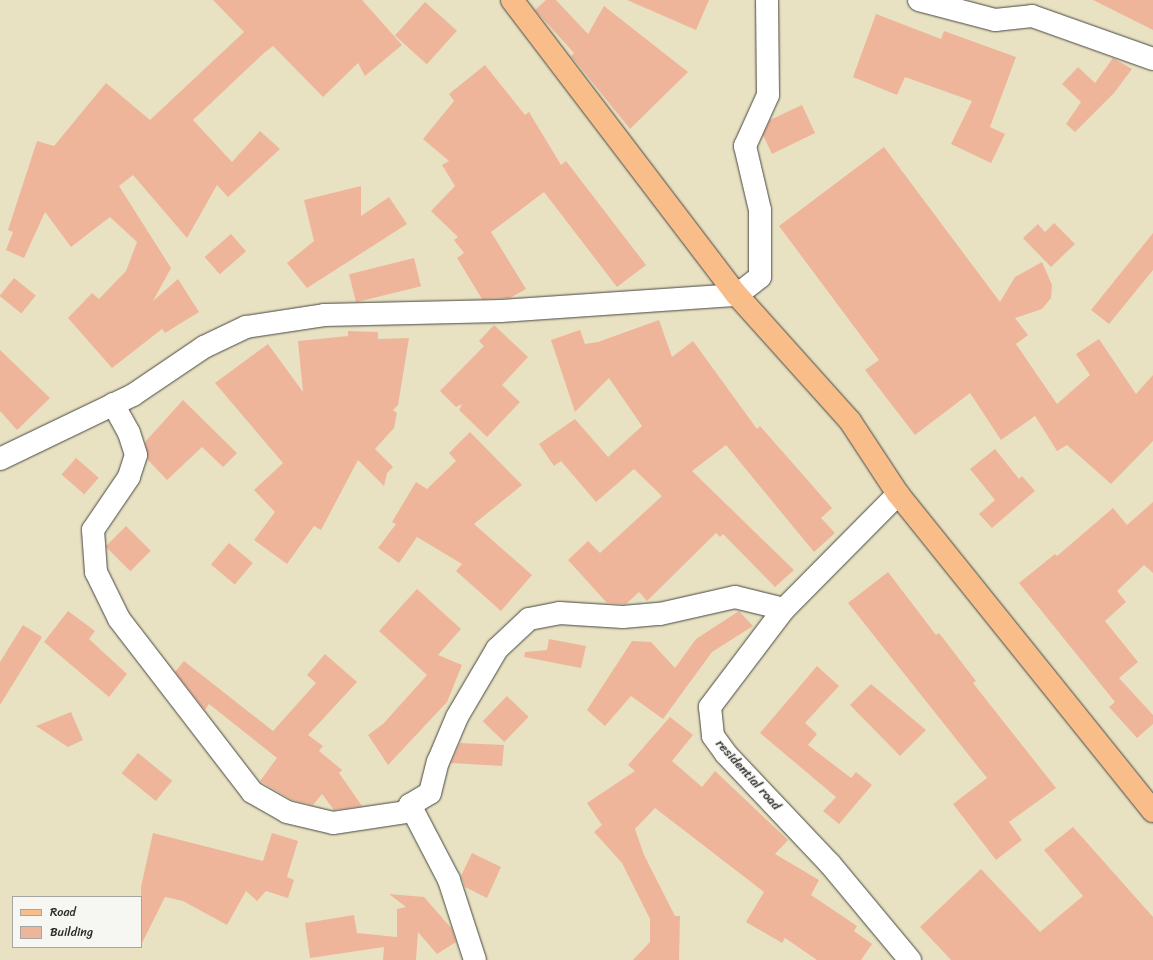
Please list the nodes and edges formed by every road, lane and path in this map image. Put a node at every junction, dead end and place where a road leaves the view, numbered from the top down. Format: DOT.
graph roads {
  1 [pos="512,0"];
  2 [pos="768,0"];
  3 [pos="919,0"];
  4 [pos="1036,8"];
  5 [pos="1153,59"];
  6 [pos="736,296"];
  7 [pos="816,383"];
  8 [pos="113,404"];
  9 [pos="0,459"];
  10 [pos="898,494"];
  11 [pos="784,609"];
  12 [pos="410,805"];
  13 [pos="1153,808"];
  14 [pos="1153,811"];
  15 [pos="475,960"];
  16 [pos="910,960"];
  1 -- 6 [label="main road"];
  1 -- 7 [label="street"];
  2 -- 6 [label="street"];
  3 -- 4 [label="street"];
  4 -- 5 [label="street"];
  6 -- 7 [label="main road"];
  6 -- 8 [label="street"];
  7 -- 10 [label="main road"];
  7 -- 13 [label="street"];
  8 -- 9 [label="street"];
  8 -- 12 [label="street"];
  10 -- 11 [label="street, residential road"];
  10 -- 14 [label="main road"];
  11 -- 12 [label="street"];
  11 -- 16 [label="street, residential road"];
  12 -- 15 [label="street"];
}
